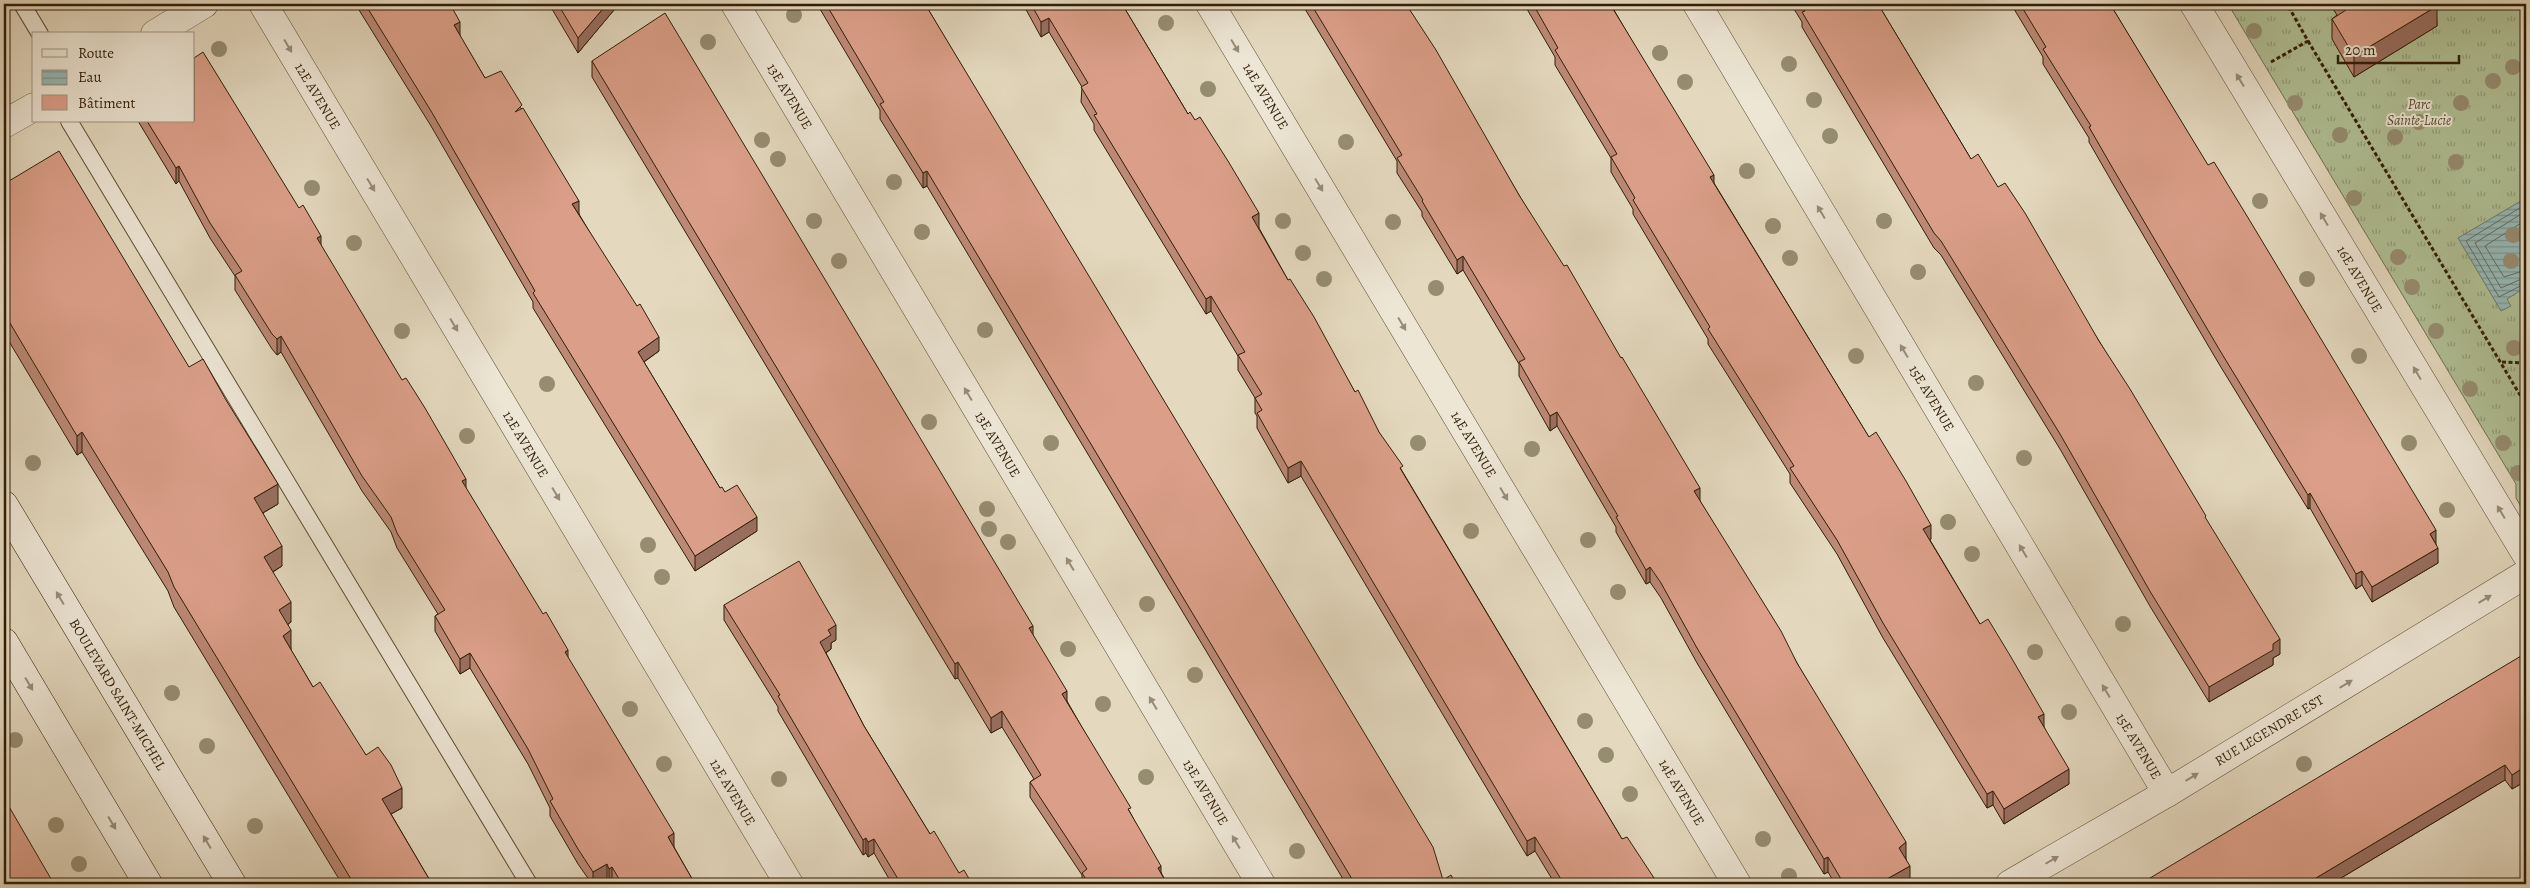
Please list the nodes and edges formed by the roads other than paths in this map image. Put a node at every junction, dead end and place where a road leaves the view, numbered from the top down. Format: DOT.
graph roads {
  1 [pos="22,4"];
  2 [pos="204,4"];
  3 [pos="263,4"];
  4 [pos="734,4"];
  5 [pos="1210,4"];
  6 [pos="1697,4"];
  7 [pos="2194,4"];
  8 [pos="39,32"];
  9 [pos="158,32"];
  10 [pos="32,108"];
  11 [pos="70,122"];
  12 [pos="4,124"];
  13 [pos="4,505"];
  14 [pos="2526,554"];
  15 [pos="2526,574"];
  16 [pos="4,642"];
  17 [pos="2167,793"];
  18 [pos="148,884"];
  19 [pos="232,884"];
  20 [pos="529,884"];
  21 [pos="788,884"];
  22 [pos="1261,884"];
  23 [pos="1737,884"];
  24 [pos="2010,884"];
  1 -- 8 [label="lane"];
  2 -- 9 [label="street"];
  3 -- 21 [label="street, 12E AVENUE, one-way"];
  22 -- 4 [label="street, 13E AVENUE, one-way"];
  5 -- 23 [label="street, 14E AVENUE, one-way"];
  17 -- 6 [label="street, 15E AVENUE, one-way"];
  14 -- 7 [label="street, 16E AVENUE, one-way"];
  10 -- 12 [label="street"];
  11 -- 20 [label="lane"];
  19 -- 13 [label="street, BOULEVARD SAINT-MICHEL, one-way"];
  17 -- 15 [label="street, RUE LEGENDRE EST, one-way"];
  16 -- 18 [label="street, one-way"];
  24 -- 17 [label="street, RUE LEGENDRE EST, one-way"];
}
